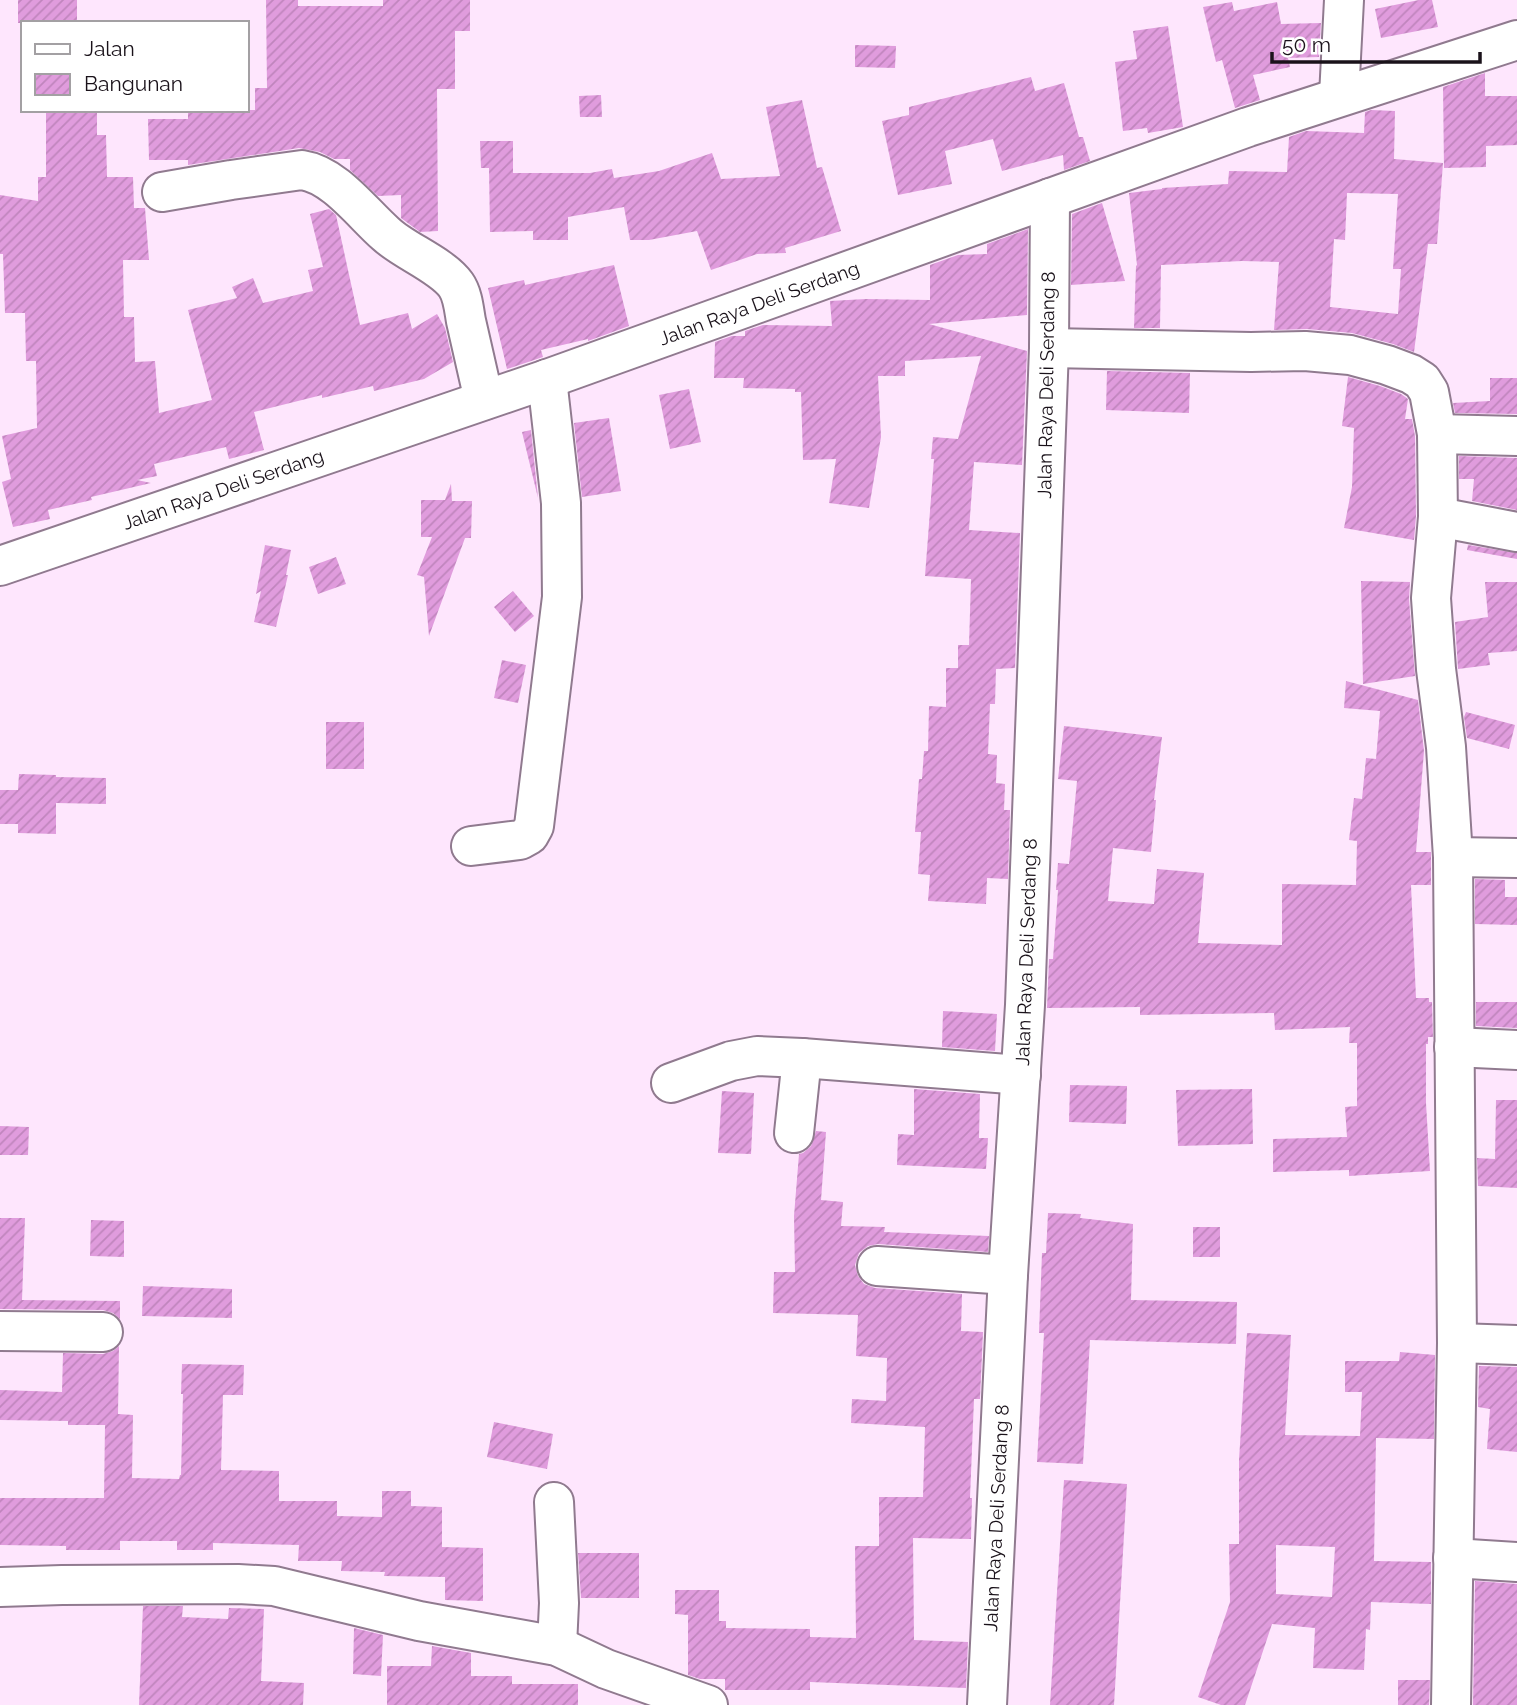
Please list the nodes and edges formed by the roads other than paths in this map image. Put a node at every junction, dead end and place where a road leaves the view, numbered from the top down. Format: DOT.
graph roads {
  1 [pos="1344,0"];
  2 [pos="1517,40"];
  3 [pos="1339,96"];
  4 [pos="162,192"];
  5 [pos="1050,198"];
  6 [pos="1049,348"];
  7 [pos="547,379"];
  8 [pos="484,400"];
  9 [pos="1437,434"];
  10 [pos="1517,436"];
  11 [pos="1438,517"];
  12 [pos="1517,532"];
  13 [pos="0,566"];
  14 [pos="471,846"];
  15 [pos="1452,857"];
  16 [pos="1517,858"];
  17 [pos="1454,1047"];
  18 [pos="1517,1050"];
  19 [pos="802,1058"];
  20 [pos="1021,1075"];
  21 [pos="671,1083"];
  22 [pos="794,1133"];
  23 [pos="877,1266"];
  24 [pos="1009,1275"];
  25 [pos="0,1331"];
  26 [pos="103,1332"];
  27 [pos="1457,1343"];
  28 [pos="1517,1345"];
  29 [pos="554,1502"];
  30 [pos="1454,1558"];
  31 [pos="1517,1562"];
  32 [pos="0,1587"];
  33 [pos="557,1646"];
  34 [pos="708,1705"];
  35 [pos="987,1705"];
  36 [pos="1451,1705"];
  1 -- 3 [label="street"];
  2 -- 3 [label="street, Jalan Raya Deli Serdang"];
  3 -- 5 [label="street, Jalan Raya Deli Serdang"];
  4 -- 8 [label="street"];
  5 -- 6 [label="street, Jalan Raya Deli Serdang 8"];
  5 -- 7 [label="street, Jalan Raya Deli Serdang"];
  6 -- 9 [label="street"];
  6 -- 20 [label="street, Jalan Raya Deli Serdang 8"];
  7 -- 8 [label="street, Jalan Raya Deli Serdang"];
  7 -- 14 [label="street"];
  8 -- 13 [label="street, Jalan Raya Deli Serdang"];
  9 -- 10 [label="street"];
  9 -- 11 [label="street"];
  11 -- 12 [label="street"];
  11 -- 15 [label="street"];
  15 -- 16 [label="street"];
  15 -- 17 [label="street"];
  17 -- 18 [label="street"];
  17 -- 27 [label="street"];
  19 -- 20 [label="street"];
  19 -- 21 [label="street"];
  19 -- 22 [label="street"];
  20 -- 24 [label="street, Jalan Raya Deli Serdang 8"];
  23 -- 24 [label="street"];
  24 -- 35 [label="street, Jalan Raya Deli Serdang 8"];
  25 -- 26 [label="street"];
  27 -- 28 [label="street"];
  27 -- 30 [label="street"];
  29 -- 33 [label="street"];
  30 -- 31 [label="street"];
  30 -- 36 [label="street"];
  32 -- 33 [label="street"];
  33 -- 34 [label="street"];
}
